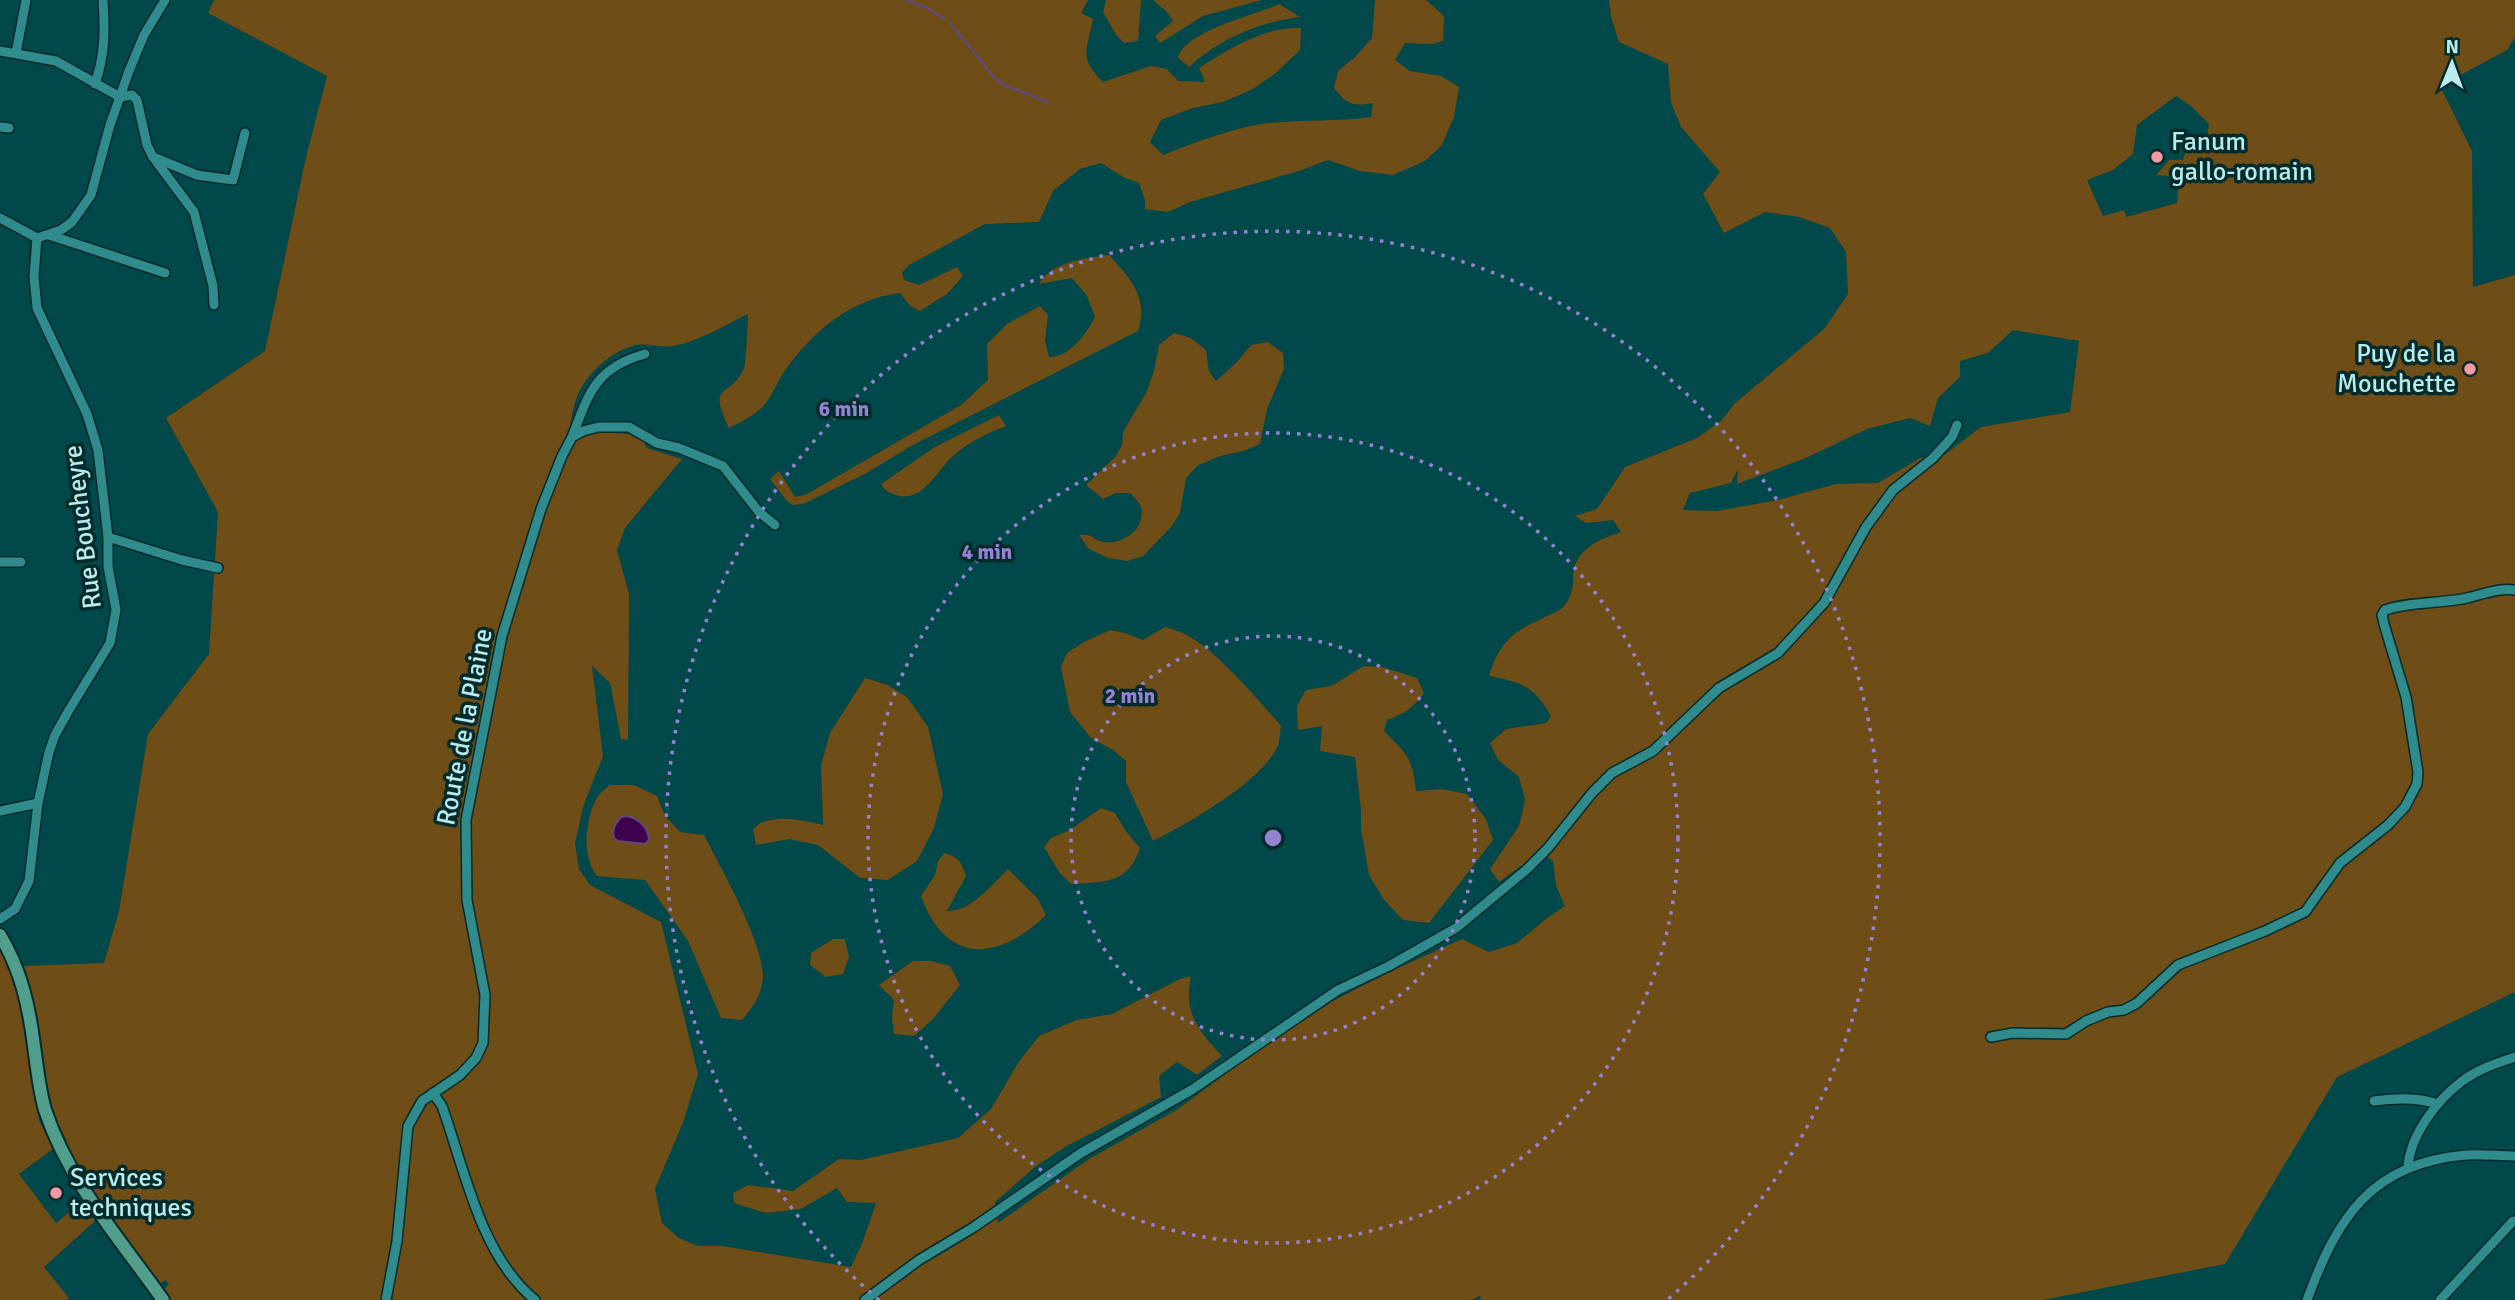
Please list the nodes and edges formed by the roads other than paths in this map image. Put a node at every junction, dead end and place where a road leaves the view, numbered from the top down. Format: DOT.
graph roads {
  1 [pos="26,0"];
  2 [pos="103,0"];
  3 [pos="165,0"];
  4 [pos="0,51"];
  5 [pos="16,54"];
  6 [pos="95,84"];
  7 [pos="120,96"];
  8 [pos="244,133"];
  9 [pos="153,157"];
  10 [pos="0,218"];
  11 [pos="49,235"];
  12 [pos="37,238"];
  13 [pos="165,273"];
  14 [pos="214,305"];
  15 [pos="645,354"];
  16 [pos="1957,425"];
  17 [pos="572,437"];
  18 [pos="775,525"];
  19 [pos="108,537"];
  20 [pos="0,562"];
  21 [pos="22,562"];
  22 [pos="218,569"];
  23 [pos="2515,590"];
  24 [pos="38,803"];
  25 [pos="0,811"];
  26 [pos="0,919"];
  27 [pos="0,934"];
  28 [pos="1992,1037"];
  29 [pos="2515,1057"];
  30 [pos="433,1093"];
  31 [pos="2374,1101"];
  32 [pos="2438,1104"];
  33 [pos="2515,1156"];
  34 [pos="2408,1167"];
  35 [pos="2513,1221"];
  36 [pos="2445,1298"];
  37 [pos="160,1299"];
  38 [pos="386,1300"];
  39 [pos="535,1300"];
  40 [pos="865,1300"];
  41 [pos="2307,1300"];
  1 -- 5 [label="street"];
  2 -- 6 [label="street"];
  3 -- 7 [label="street"];
  4 -- 5 [label="street"];
  5 -- 6 [label="street"];
  6 -- 7 [label="street"];
  7 -- 9 [label="street"];
  7 -- 11 [label="street"];
  8 -- 9 [label="street"];
  9 -- 14 [label="street"];
  10 -- 12 [label="street"];
  11 -- 12 [label="street"];
  11 -- 13 [label="street"];
  12 -- 19 [label="street, Rue Boucheyre"];
  15 -- 17 [label="street, Route de la Plaine"];
  16 -- 40 [label="street"];
  17 -- 18 [label="street"];
  17 -- 30 [label="street, Route de la Plaine"];
  19 -- 22 [label="street"];
  19 -- 24 [label="street, Rue Boucheyre"];
  20 -- 21 [label="street"];
  23 -- 28 [label="street"];
  24 -- 25 [label="street"];
  24 -- 26 [label="street, Rue Boucheyre"];
  27 -- 37 [label="street"];
  29 -- 32 [label="street"];
  30 -- 38 [label="street, Route de la Plaine"];
  30 -- 39 [label="street"];
  31 -- 32 [label="street"];
  32 -- 34 [label="street"];
  33 -- 34 [label="street"];
  34 -- 41 [label="street"];
  35 -- 36 [label="street"];
}
